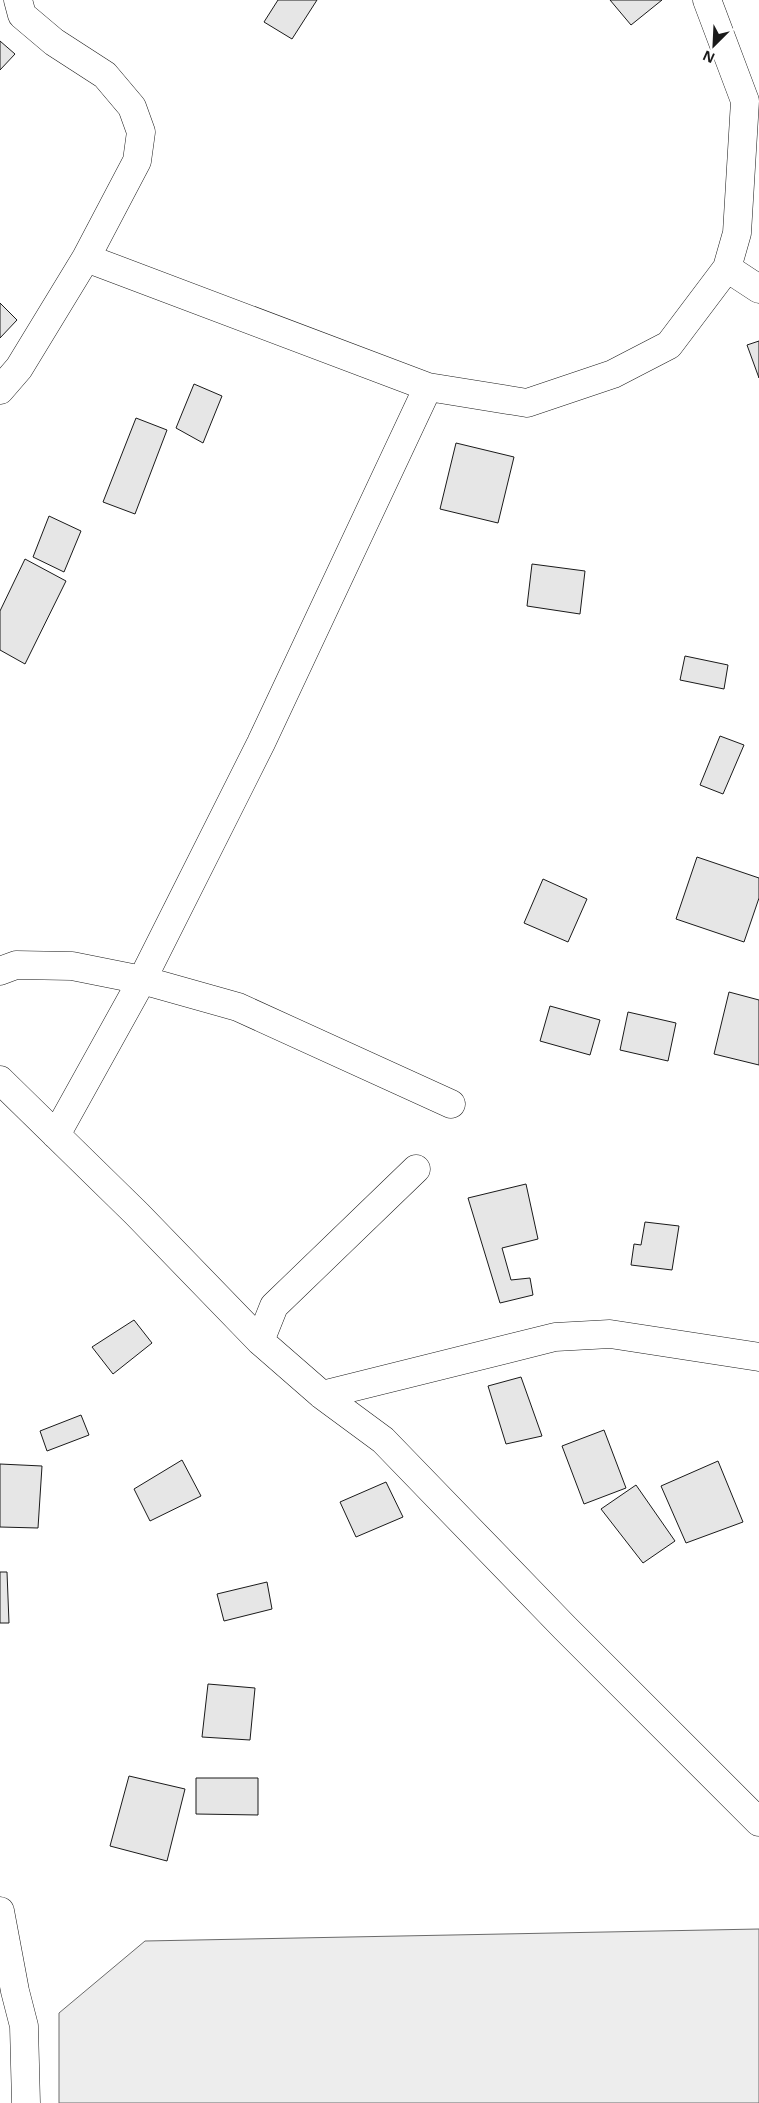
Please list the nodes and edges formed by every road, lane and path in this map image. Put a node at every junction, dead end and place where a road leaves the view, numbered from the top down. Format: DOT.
graph roads {
  1 [pos="18,0"];
  2 [pos="707,0"];
  3 [pos="752,90"];
  4 [pos="86,258"];
  5 [pos="727,268"];
  6 [pos="759,289"];
  7 [pos="428,387"];
  8 [pos="0,390"];
  9 [pos="0,971"];
  10 [pos="142,980"];
  11 [pos="0,1080"];
  12 [pos="451,1104"];
  13 [pos="56,1135"];
  14 [pos="416,1169"];
  15 [pos="260,1341"];
  16 [pos="759,1357"];
  17 [pos="322,1396"];
  18 [pos="759,1822"];
  19 [pos="0,1911"];
  20 [pos="26,2103"];
  1 -- 4 [label="street"];
  2 -- 3 [label="street"];
  3 -- 5 [label="street"];
  4 -- 7 [label="street"];
  4 -- 8 [label="street"];
  5 -- 6 [label="street"];
  5 -- 7 [label="street"];
  7 -- 10 [label="street"];
  9 -- 10 [label="street"];
  10 -- 12 [label="street"];
  10 -- 13 [label="street"];
  11 -- 13 [label="street"];
  13 -- 15 [label="street"];
  14 -- 15 [label="street"];
  15 -- 17 [label="street"];
  16 -- 17 [label="street"];
  17 -- 18 [label="street"];
  19 -- 20 [label="street"];
}
